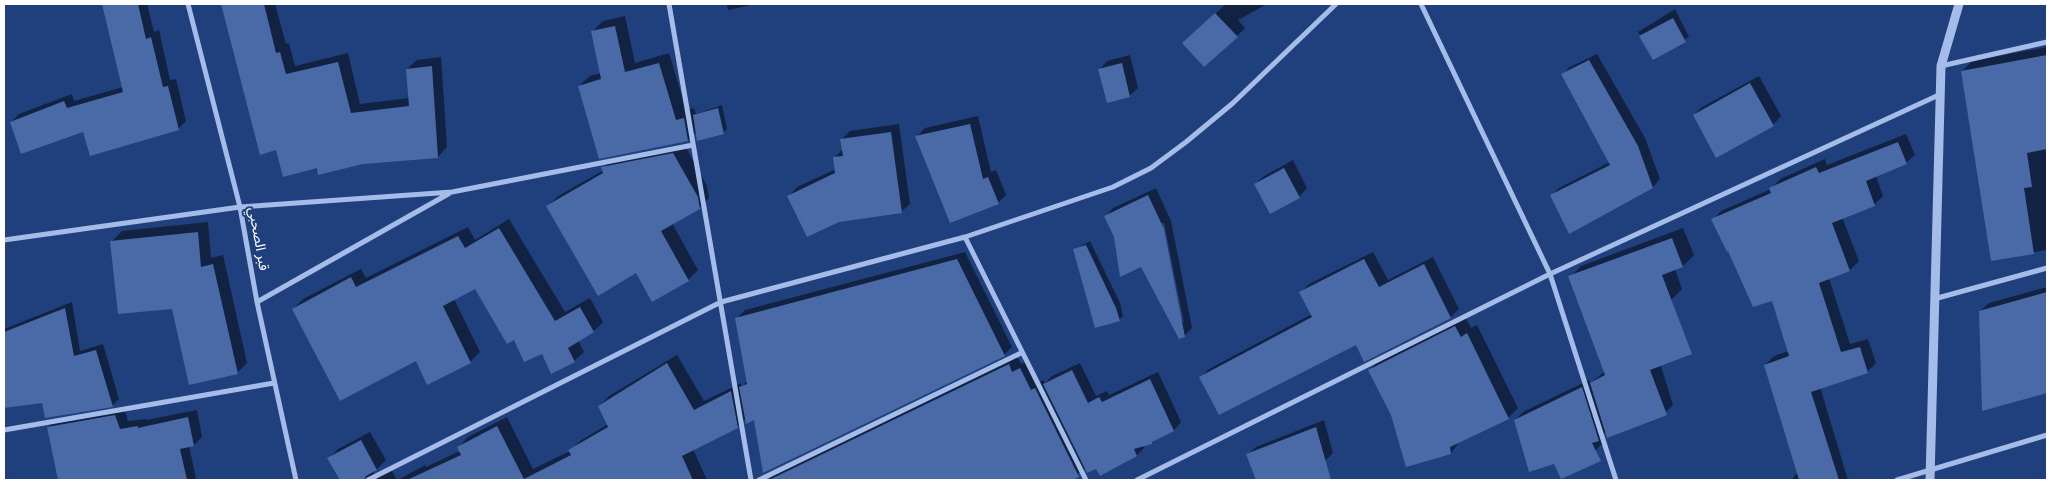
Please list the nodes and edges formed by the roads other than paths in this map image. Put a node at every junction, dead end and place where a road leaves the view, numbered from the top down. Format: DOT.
graph roads {
  1 [pos="188,4"];
  2 [pos="669,4"];
  3 [pos="1336,4"];
  4 [pos="1421,4"];
  5 [pos="1959,4"];
  6 [pos="2047,42"];
  7 [pos="1940,66"];
  8 [pos="1941,94"];
  9 [pos="693,145"];
  10 [pos="452,192"];
  11 [pos="240,207"];
  12 [pos="965,237"];
  13 [pos="4,240"];
  14 [pos="2047,268"];
  15 [pos="1550,274"];
  16 [pos="1933,299"];
  17 [pos="257,302"];
  18 [pos="721,302"];
  19 [pos="1021,353"];
  20 [pos="274,383"];
  21 [pos="4,430"];
  22 [pos="2047,434"];
  23 [pos="1929,476"];
  24 [pos="296,480"];
  25 [pos="368,480"];
  26 [pos="751,480"];
  27 [pos="759,480"];
  28 [pos="1086,480"];
  29 [pos="1137,480"];
  30 [pos="1616,480"];
  31 [pos="1897,480"];
  32 [pos="1926,480"];
  1 -- 11 [label="street, قبر الصحبي"];
  2 -- 9 [label="street"];
  3 -- 12 [label="street"];
  4 -- 15 [label="street"];
  5 -- 7 [label="street"];
  6 -- 7 [label="street"];
  7 -- 8 [label="street"];
  8 -- 15 [label="street"];
  8 -- 16 [label="street"];
  9 -- 10 [label="street"];
  9 -- 18 [label="street"];
  10 -- 11 [label="street"];
  10 -- 17 [label="street"];
  11 -- 13 [label="street"];
  11 -- 17 [label="street, قبر الصحبي"];
  12 -- 18 [label="street"];
  12 -- 19 [label="street"];
  14 -- 16 [label="street"];
  15 -- 29 [label="street"];
  15 -- 30 [label="street"];
  16 -- 23 [label="street"];
  17 -- 20 [label="street, قبر الصحبي"];
  18 -- 25 [label="street"];
  18 -- 26 [label="street"];
  19 -- 27 [label="street"];
  19 -- 28 [label="street"];
  20 -- 21 [label="street"];
  20 -- 24 [label="street, قبر الصحبي"];
  22 -- 23 [label="street"];
  23 -- 31 [label="street"];
  23 -- 32 [label="street"];
}
